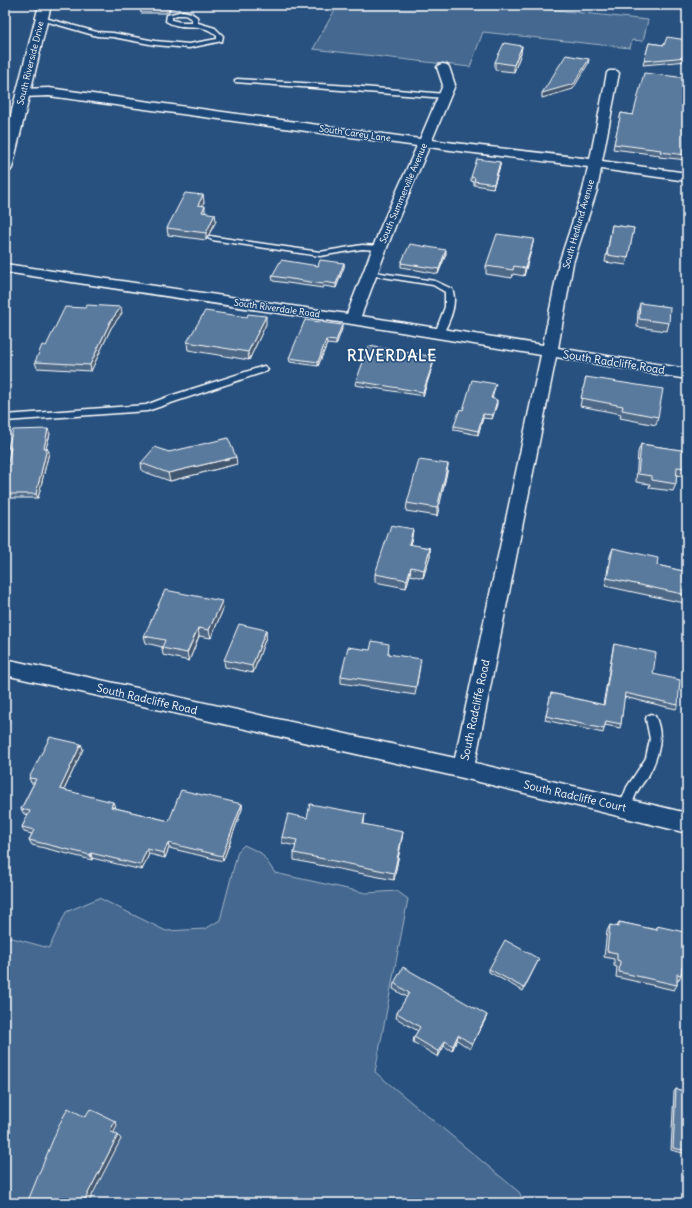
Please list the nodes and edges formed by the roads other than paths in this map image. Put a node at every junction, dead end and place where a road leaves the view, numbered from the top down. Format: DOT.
graph roads {
  1 [pos="45,5"];
  2 [pos="41,19"];
  3 [pos="195,24"];
  4 [pos="444,67"];
  5 [pos="613,73"];
  6 [pos="237,81"];
  7 [pos="22,93"];
  8 [pos="445,96"];
  9 [pos="424,143"];
  10 [pos="595,164"];
  11 [pos="5,168"];
  12 [pos="687,177"];
  13 [pos="212,238"];
  14 [pos="380,248"];
  15 [pos="5,268"];
  16 [pos="370,273"];
  17 [pos="352,319"];
  18 [pos="439,333"];
  19 [pos="549,351"];
  20 [pos="264,369"];
  21 [pos="687,374"];
  22 [pos="5,418"];
  23 [pos="5,667"];
  24 [pos="651,720"];
  25 [pos="463,769"];
  26 [pos="625,808"];
  27 [pos="687,823"];
  1 -- 2 [label="main road, South Riverside Drive"];
  2 -- 3 [label="lane"];
  2 -- 7 [label="main road, South Riverside Drive"];
  4 -- 8 [label="street, South Summerville Avenue"];
  5 -- 10 [label="street, South Hedlund Avenue"];
  6 -- 8 [label="lane"];
  7 -- 9 [label="street, South Carey Lane"];
  7 -- 11 [label="main road, South Riverside Drive"];
  8 -- 9 [label="street, South Summerville Avenue"];
  9 -- 10 [label="street, South Carey Lane"];
  9 -- 14 [label="street, South Summerville Avenue"];
  10 -- 12 [label="street, South Carey Lane"];
  10 -- 19 [label="street, South Hedlund Avenue"];
  13 -- 14 [label="lane"];
  14 -- 16 [label="street, South Summerville Avenue"];
  15 -- 17 [label="street, South Riverdale Road"];
  16 -- 17 [label="street, South Summerville Avenue"];
  16 -- 18 [label="lane"];
  17 -- 18 [label="street, South Riverdale Road"];
  18 -- 19 [label="street, South Riverdale Road"];
  19 -- 21 [label="street, South Radcliffe Road"];
  19 -- 25 [label="street, South Radcliffe Road"];
  20 -- 22 [label="lane"];
  23 -- 25 [label="street, South Radcliffe Road"];
  24 -- 26 [label="lane"];
  25 -- 26 [label="street, South Radcliffe Court"];
  26 -- 27 [label="street, South Radcliffe Court"];
}
